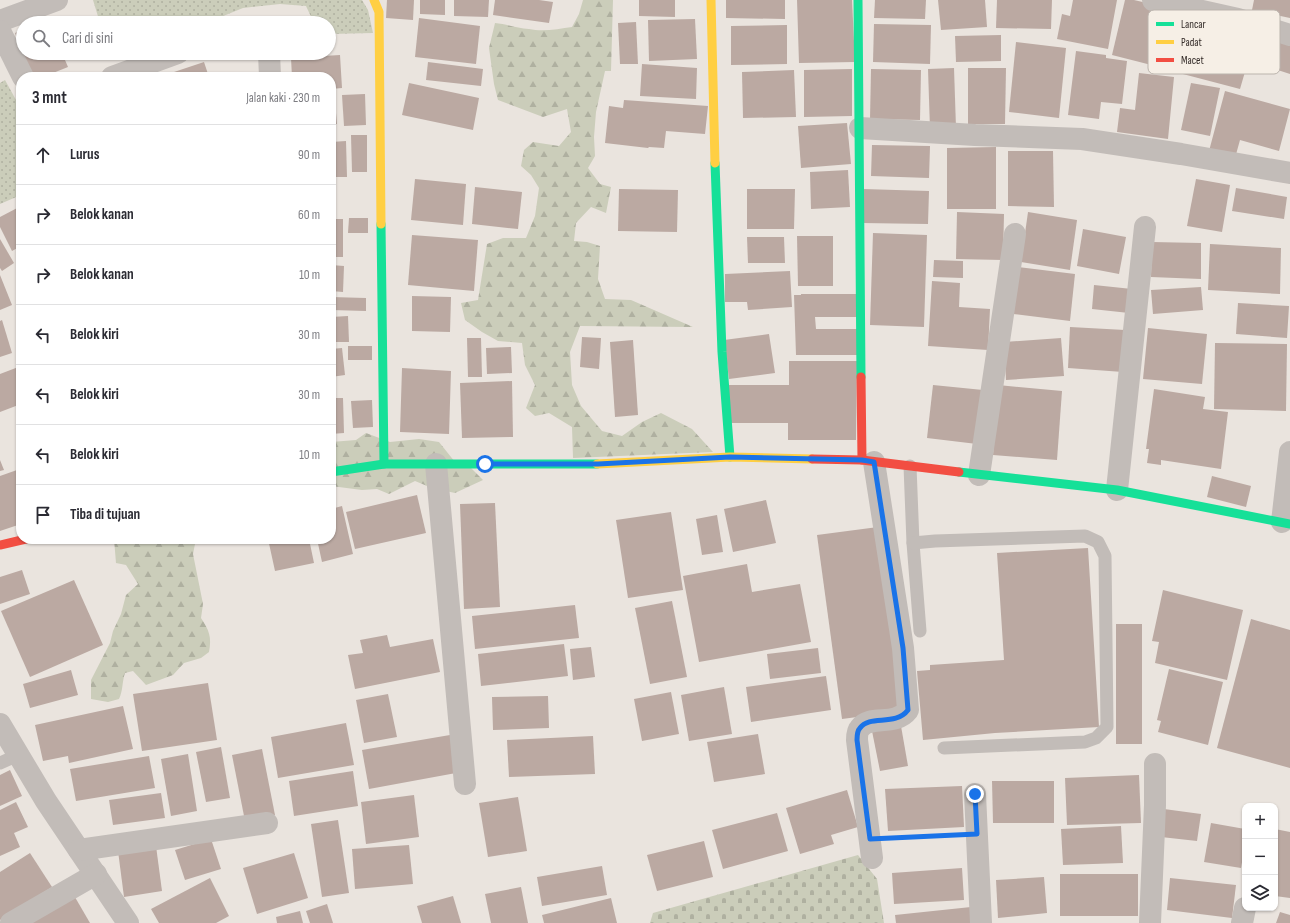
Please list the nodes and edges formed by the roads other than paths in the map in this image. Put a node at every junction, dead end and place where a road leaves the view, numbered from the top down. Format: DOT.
graph roads {
  1 [pos="57,0"];
  2 [pos="374,0"];
  3 [pos="711,0"];
  4 [pos="858,0"];
  5 [pos="1153,0"];
  6 [pos="1198,10"];
  7 [pos="0,21"];
  8 [pos="0,31"];
  9 [pos="1280,31"];
  10 [pos="1290,34"];
  11 [pos="159,60"];
  12 [pos="269,60"];
  13 [pos="20,72"];
  14 [pos="126,72"];
  15 [pos="270,72"];
  16 [pos="860,128"];
  17 [pos="1290,173"];
  18 [pos="1145,227"];
  19 [pos="1015,234"];
  20 [pos="1290,452"];
  21 [pos="730,457"];
  22 [pos="868,461"];
  23 [pos="384,464"];
  24 [pos="436,464"];
  25 [pos="910,466"];
  26 [pos="336,471"];
  27 [pos="979,475"];
  28 [pos="1117,490"];
  29 [pos="1286,523"];
  30 [pos="16,541"];
  31 [pos="913,543"];
  32 [pos="0,545"];
  33 [pos="920,631"];
  34 [pos="0,724"];
  35 [pos="944,748"];
  36 [pos="9,759"];
  37 [pos="1155,764"];
  38 [pos="465,784"];
  39 [pos="975,794"];
  40 [pos="266,823"];
  41 [pos="871,848"];
  42 [pos="79,850"];
  43 [pos="96,874"];
  44 [pos="1244,911"];
  45 [pos="11,923"];
  46 [pos="128,923"];
  47 [pos="980,923"];
  48 [pos="1150,923"];
  49 [pos="1242,923"];
  1 -- 7 [label="street"];
  2 -- 23 [label="street"];
  3 -- 21 [label="street"];
  4 -- 16 [label="street"];
  5 -- 6 [label="street"];
  8 -- 13 [label="street"];
  9 -- 10 [label="street"];
  11 -- 14 [label="street"];
  12 -- 15 [label="street"];
  16 -- 17 [label="street"];
  16 -- 22 [label="street"];
  18 -- 28 [label="street"];
  19 -- 27 [label="street"];
  20 -- 29 [label="street"];
  21 -- 22 [label="street"];
  21 -- 24 [label="street"];
  22 -- 25 [label="street"];
  22 -- 41 [label="street"];
  23 -- 24 [label="street"];
  23 -- 26 [label="street"];
  24 -- 38 [label="street"];
  25 -- 27 [label="street"];
  25 -- 31 [label="lane"];
  27 -- 28 [label="street"];
  28 -- 29 [label="street"];
  30 -- 32 [label="street"];
  31 -- 33 [label="lane"];
  31 -- 35 [label="lane"];
  34 -- 36 [label="street"];
  36 -- 42 [label="street"];
  37 -- 48 [label="street"];
  39 -- 47 [label="street"];
  40 -- 42 [label="street"];
  42 -- 43 [label="street"];
  43 -- 45 [label="street"];
  43 -- 46 [label="street"];
  44 -- 49 [label="street"];
}
